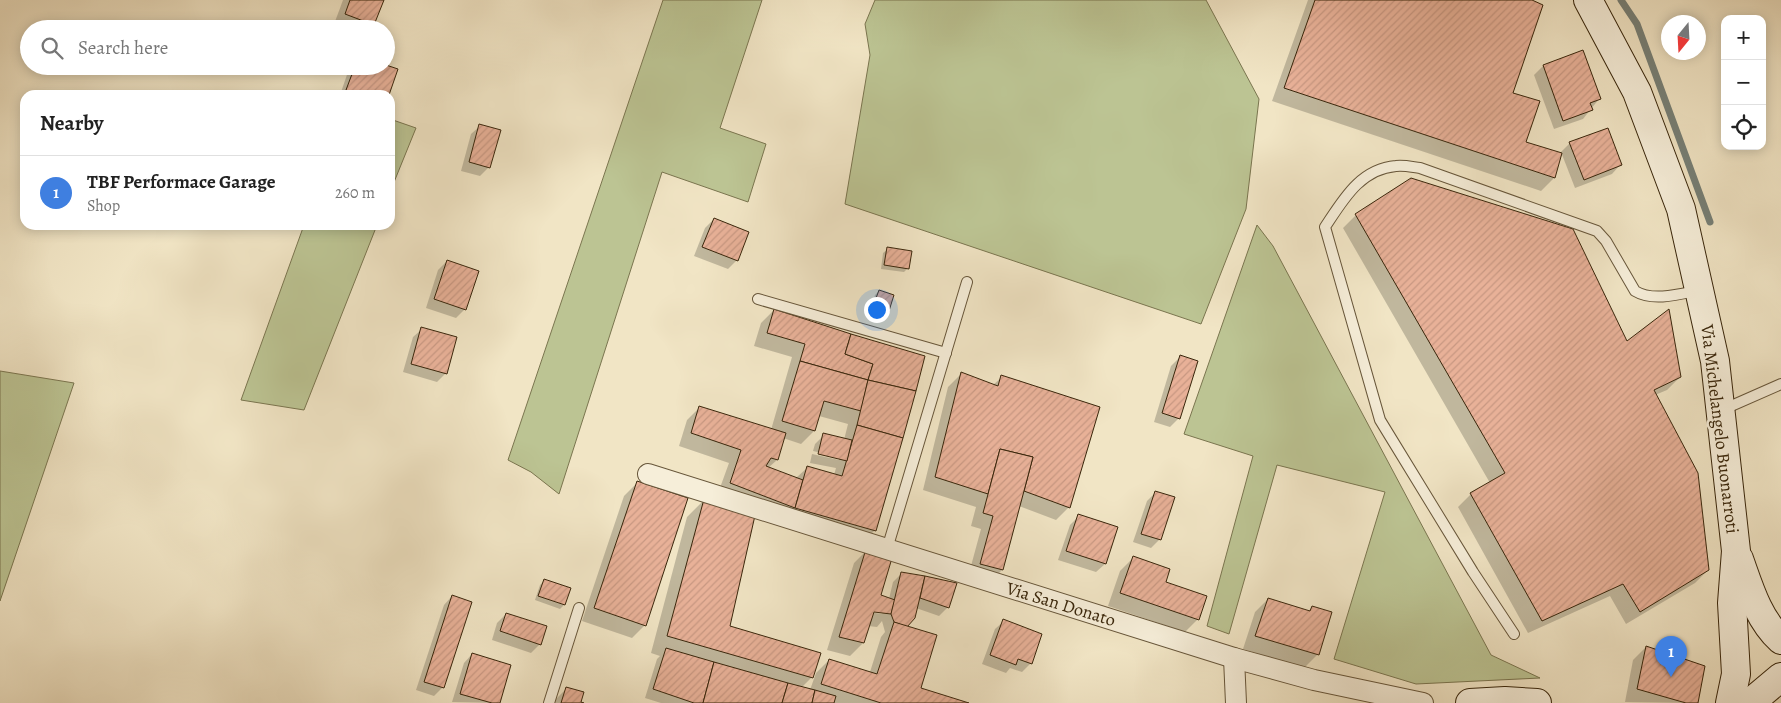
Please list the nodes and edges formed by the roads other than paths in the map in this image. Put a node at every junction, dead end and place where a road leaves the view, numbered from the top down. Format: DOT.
graph roads {
  1 [pos="1588,0"];
  2 [pos="967,282"];
  3 [pos="1700,290"];
  4 [pos="758,299"];
  5 [pos="946,353"];
  6 [pos="1781,384"];
  7 [pos="1722,410"];
  8 [pos="648,474"];
  9 [pos="887,549"];
  10 [pos="1736,551"];
  11 [pos="579,608"];
  12 [pos="1514,634"];
  13 [pos="1781,640"];
  14 [pos="1234,658"];
  15 [pos="1781,677"];
  16 [pos="549,703"];
  17 [pos="1236,703"];
  18 [pos="1423,703"];
  19 [pos="1470,703"];
  20 [pos="1537,703"];
  21 [pos="1730,703"];
  22 [pos="1750,703"];
  1 -- 3 [label="street, Via Michelangelo Buonarroti"];
  2 -- 5 [label="lane"];
  3 -- 7 [label="street, Via Michelangelo Buonarroti"];
  3 -- 12 [label="lane"];
  4 -- 5 [label="lane"];
  5 -- 9 [label="lane"];
  6 -- 7 [label="lane"];
  7 -- 10 [label="street, Via Michelangelo Buonarroti"];
  8 -- 9 [label="street, Via San Donato"];
  9 -- 14 [label="street, Via San Donato"];
  10 -- 13 [label="street, Via Michelangelo Buonarroti"];
  10 -- 21 [label="street, Via Michelangelo Buonarroti"];
  11 -- 16 [label="lane"];
  14 -- 17 [label="street"];
  14 -- 18 [label="street, Via San Donato"];
  15 -- 22 [label="street"];
  19 -- 20 [label="street"];
}
